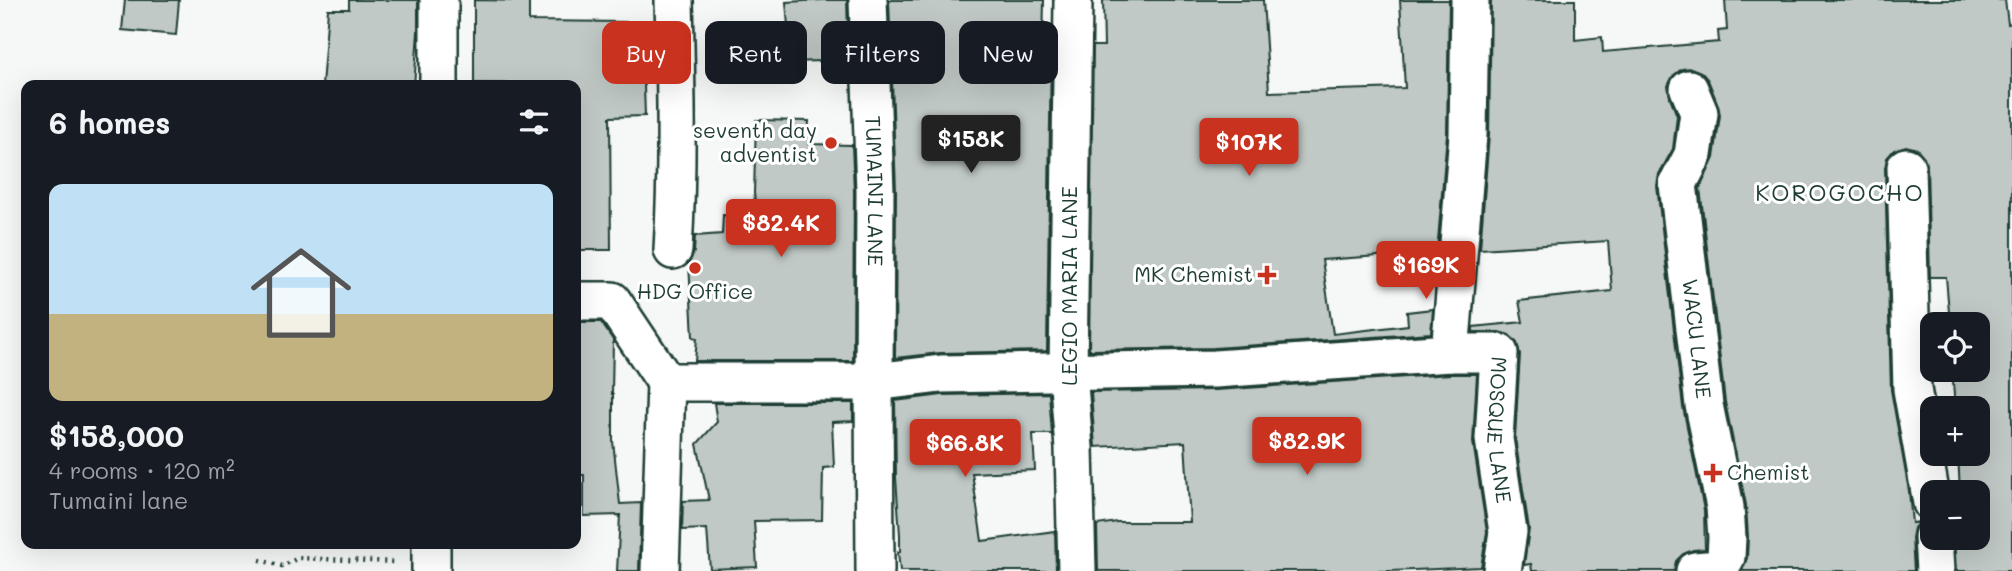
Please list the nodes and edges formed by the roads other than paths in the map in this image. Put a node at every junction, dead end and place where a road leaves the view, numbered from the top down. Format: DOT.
graph roads {
  1 [pos="439,0"];
  2 [pos="674,0"];
  3 [pos="868,0"];
  4 [pos="1073,0"];
  5 [pos="1470,0"];
  6 [pos="439,80"];
  7 [pos="1689,89"];
  8 [pos="1906,167"];
  9 [pos="673,250"];
  10 [pos="581,300"];
  11 [pos="1450,353"];
  12 [pos="1068,372"];
  13 [pos="666,382"];
  14 [pos="874,383"];
  15 [pos="1928,480"];
  16 [pos="1934,550"];
  17 [pos="660,571"];
  18 [pos="875,571"];
  19 [pos="1077,571"];
  20 [pos="1502,571"];
  21 [pos="1695,571"];
  22 [pos="1935,571"];
  1 -- 6 [label="street"];
  2 -- 9 [label="street"];
  3 -- 14 [label="street, TUMAINI LANE"];
  4 -- 12 [label="street, LEGIO MARIA LANE"];
  5 -- 11 [label="street, MOSQUE LANE"];
  7 -- 21 [label="street, WACU LANE"];
  8 -- 15 [label="street"];
  10 -- 13 [label="street"];
  11 -- 12 [label="street"];
  11 -- 20 [label="street, MOSQUE LANE"];
  12 -- 14 [label="street"];
  12 -- 19 [label="street, LEGIO MARIA LANE"];
  13 -- 14 [label="street"];
  13 -- 17 [label="street"];
  14 -- 18 [label="street, TUMAINI LANE"];
  16 -- 22 [label="street"];
}
